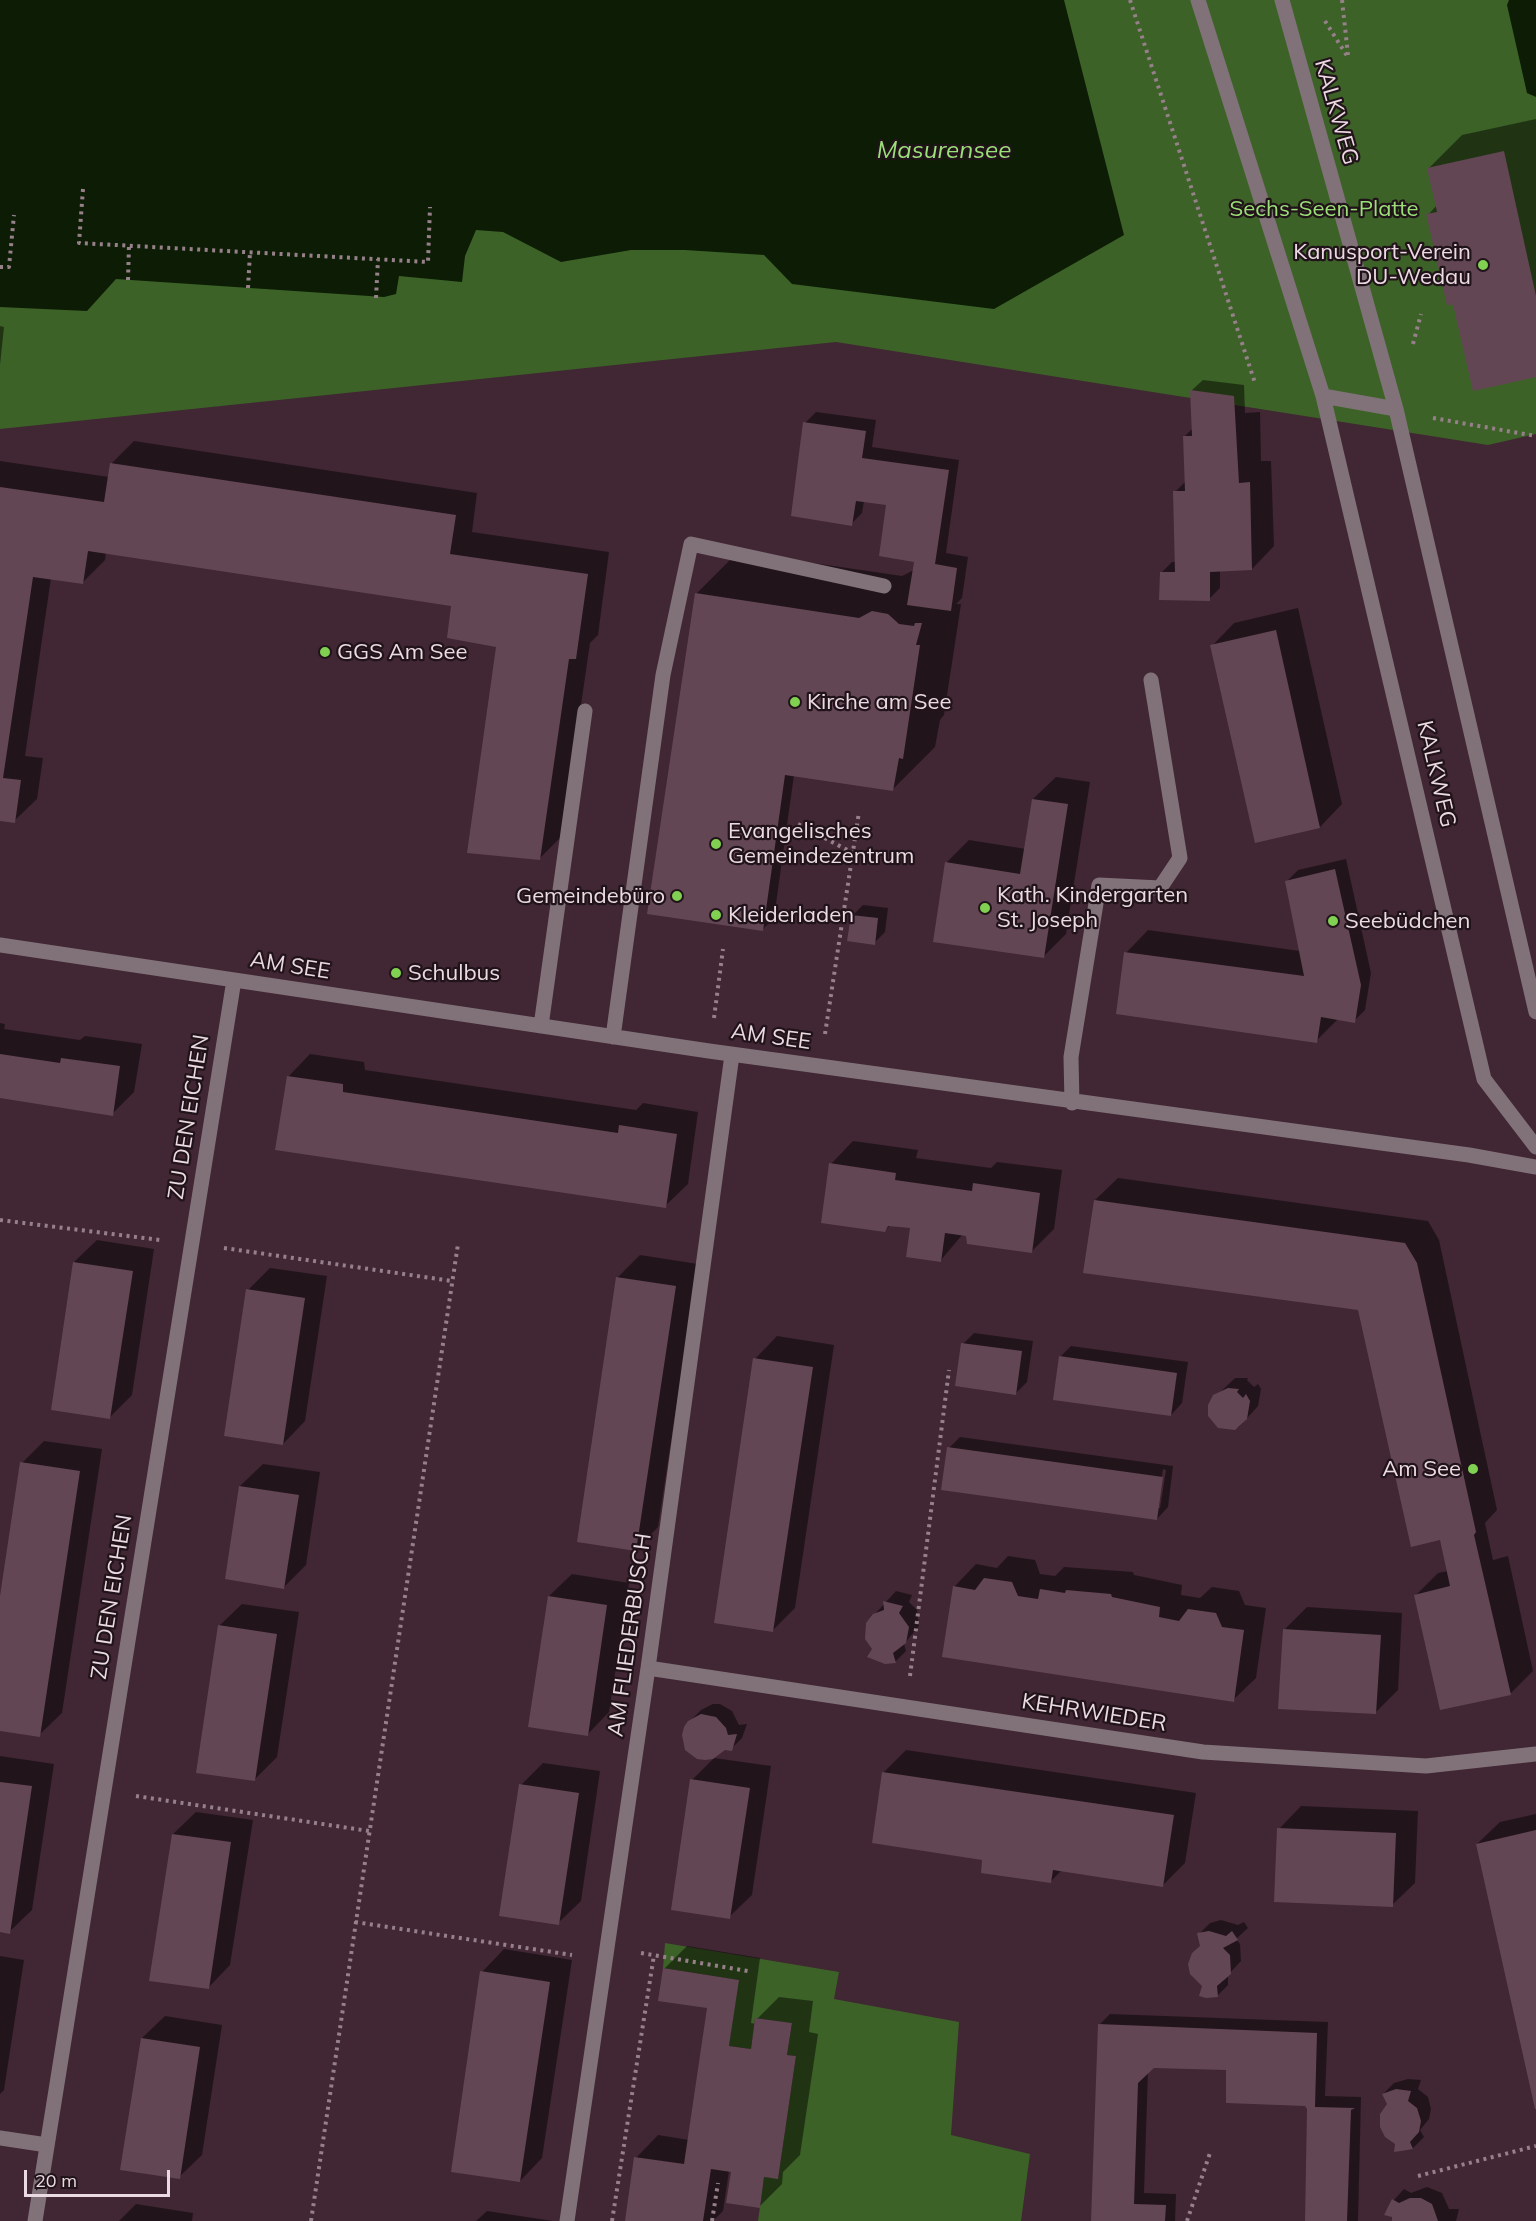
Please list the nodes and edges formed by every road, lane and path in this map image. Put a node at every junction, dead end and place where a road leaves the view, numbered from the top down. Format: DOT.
graph roads {
  1 [pos="1130,0"];
  2 [pos="1198,0"];
  3 [pos="1282,0"];
  4 [pos="1342,0"];
  5 [pos="1324,20"];
  6 [pos="83,189"];
  7 [pos="430,207"];
  8 [pos="14,215"];
  9 [pos="129,245"];
  10 [pos="250,252"];
  11 [pos="378,259"];
  12 [pos="0,267"];
  13 [pos="128,280"];
  14 [pos="248,288"];
  15 [pos="376,298"];
  16 [pos="1255,383"];
  17 [pos="1323,396"];
  18 [pos="1396,409"];
  19 [pos="1536,436"];
  20 [pos="884,586"];
  21 [pos="1151,680"];
  22 [pos="585,711"];
  23 [pos="858,812"];
  24 [pos="798,824"];
  25 [pos="853,853"];
  26 [pos="0,945"];
  27 [pos="723,949"];
  28 [pos="234,980"];
  29 [pos="1536,1012"];
  30 [pos="541,1026"];
  31 [pos="613,1037"];
  32 [pos="709,1051"];
  33 [pos="732,1055"];
  34 [pos="820,1067"];
  35 [pos="1072,1102"];
  36 [pos="1536,1147"];
  37 [pos="1536,1167"];
  38 [pos="458,1244"];
  39 [pos="949,1370"];
  40 [pos="648,1668"];
  41 [pos="906,1707"];
  42 [pos="1536,1754"];
  43 [pos="104,1792"];
  44 [pos="369,1831"];
  45 [pos="356,1922"];
  46 [pos="606,1954"];
  47 [pos="654,1955"];
  48 [pos="748,1971"];
  49 [pos="0,2138"];
  50 [pos="47,2145"];
  51 [pos="1536,2146"];
  52 [pos="1211,2150"];
  53 [pos="1418,2176"];
  54 [pos="718,2183"];
  55 [pos="35,2221"];
  56 [pos="311,2221"];
  57 [pos="567,2221"];
  58 [pos="612,2221"];
  59 [pos="712,2221"];
  60 [pos="1187,2221"];
  1 -- 16 [label="path"];
  2 -- 17 [label="street, KALKWEG"];
  3 -- 18 [label="street, KALKWEG"];
  4 -- 5 [label="path"];
  6 -- 9 [label="path"];
  7 -- 11 [label="path"];
  8 -- 12 [label="path"];
  9 -- 10 [label="path"];
  9 -- 13 [label="path"];
  10 -- 11 [label="path"];
  10 -- 14 [label="path"];
  11 -- 15 [label="path"];
  17 -- 18 [label="street"];
  17 -- 36 [label="street, KALKWEG"];
  18 -- 19 [label="path"];
  18 -- 29 [label="street, KALKWEG"];
  20 -- 31 [label="street"];
  21 -- 35 [label="street"];
  22 -- 30 [label="street"];
  23 -- 25 [label="path"];
  24 -- 25 [label="path"];
  25 -- 34 [label="path"];
  26 -- 28 [label="street, AM SEE"];
  27 -- 32 [label="path"];
  28 -- 30 [label="street, AM SEE"];
  28 -- 43 [label="street, ZU DEN EICHEN"];
  30 -- 31 [label="street, AM SEE"];
  31 -- 32 [label="street, AM SEE"];
  32 -- 33 [label="street, AM SEE"];
  33 -- 34 [label="street, AM SEE"];
  33 -- 40 [label="street, AM FLIEDERBUSCH"];
  34 -- 35 [label="street, AM SEE"];
  35 -- 37 [label="street, AM SEE"];
  38 -- 44 [label="path"];
  39 -- 41 [label="path"];
  40 -- 41 [label="street, KEHRWIEDER"];
  40 -- 46 [label="street, AM FLIEDERBUSCH"];
  41 -- 42 [label="street, KEHRWIEDER"];
  43 -- 44 [label="path"];
  43 -- 50 [label="street, ZU DEN EICHEN"];
  44 -- 45 [label="path"];
  45 -- 46 [label="path"];
  45 -- 56 [label="path"];
  46 -- 47 [label="path"];
  46 -- 57 [label="street, AM FLIEDERBUSCH"];
  47 -- 48 [label="path"];
  47 -- 58 [label="path"];
  49 -- 50 [label="street"];
  50 -- 55 [label="street, ZU DEN EICHEN"];
  51 -- 53 [label="path"];
  52 -- 60 [label="path"];
  54 -- 59 [label="path"];
}
